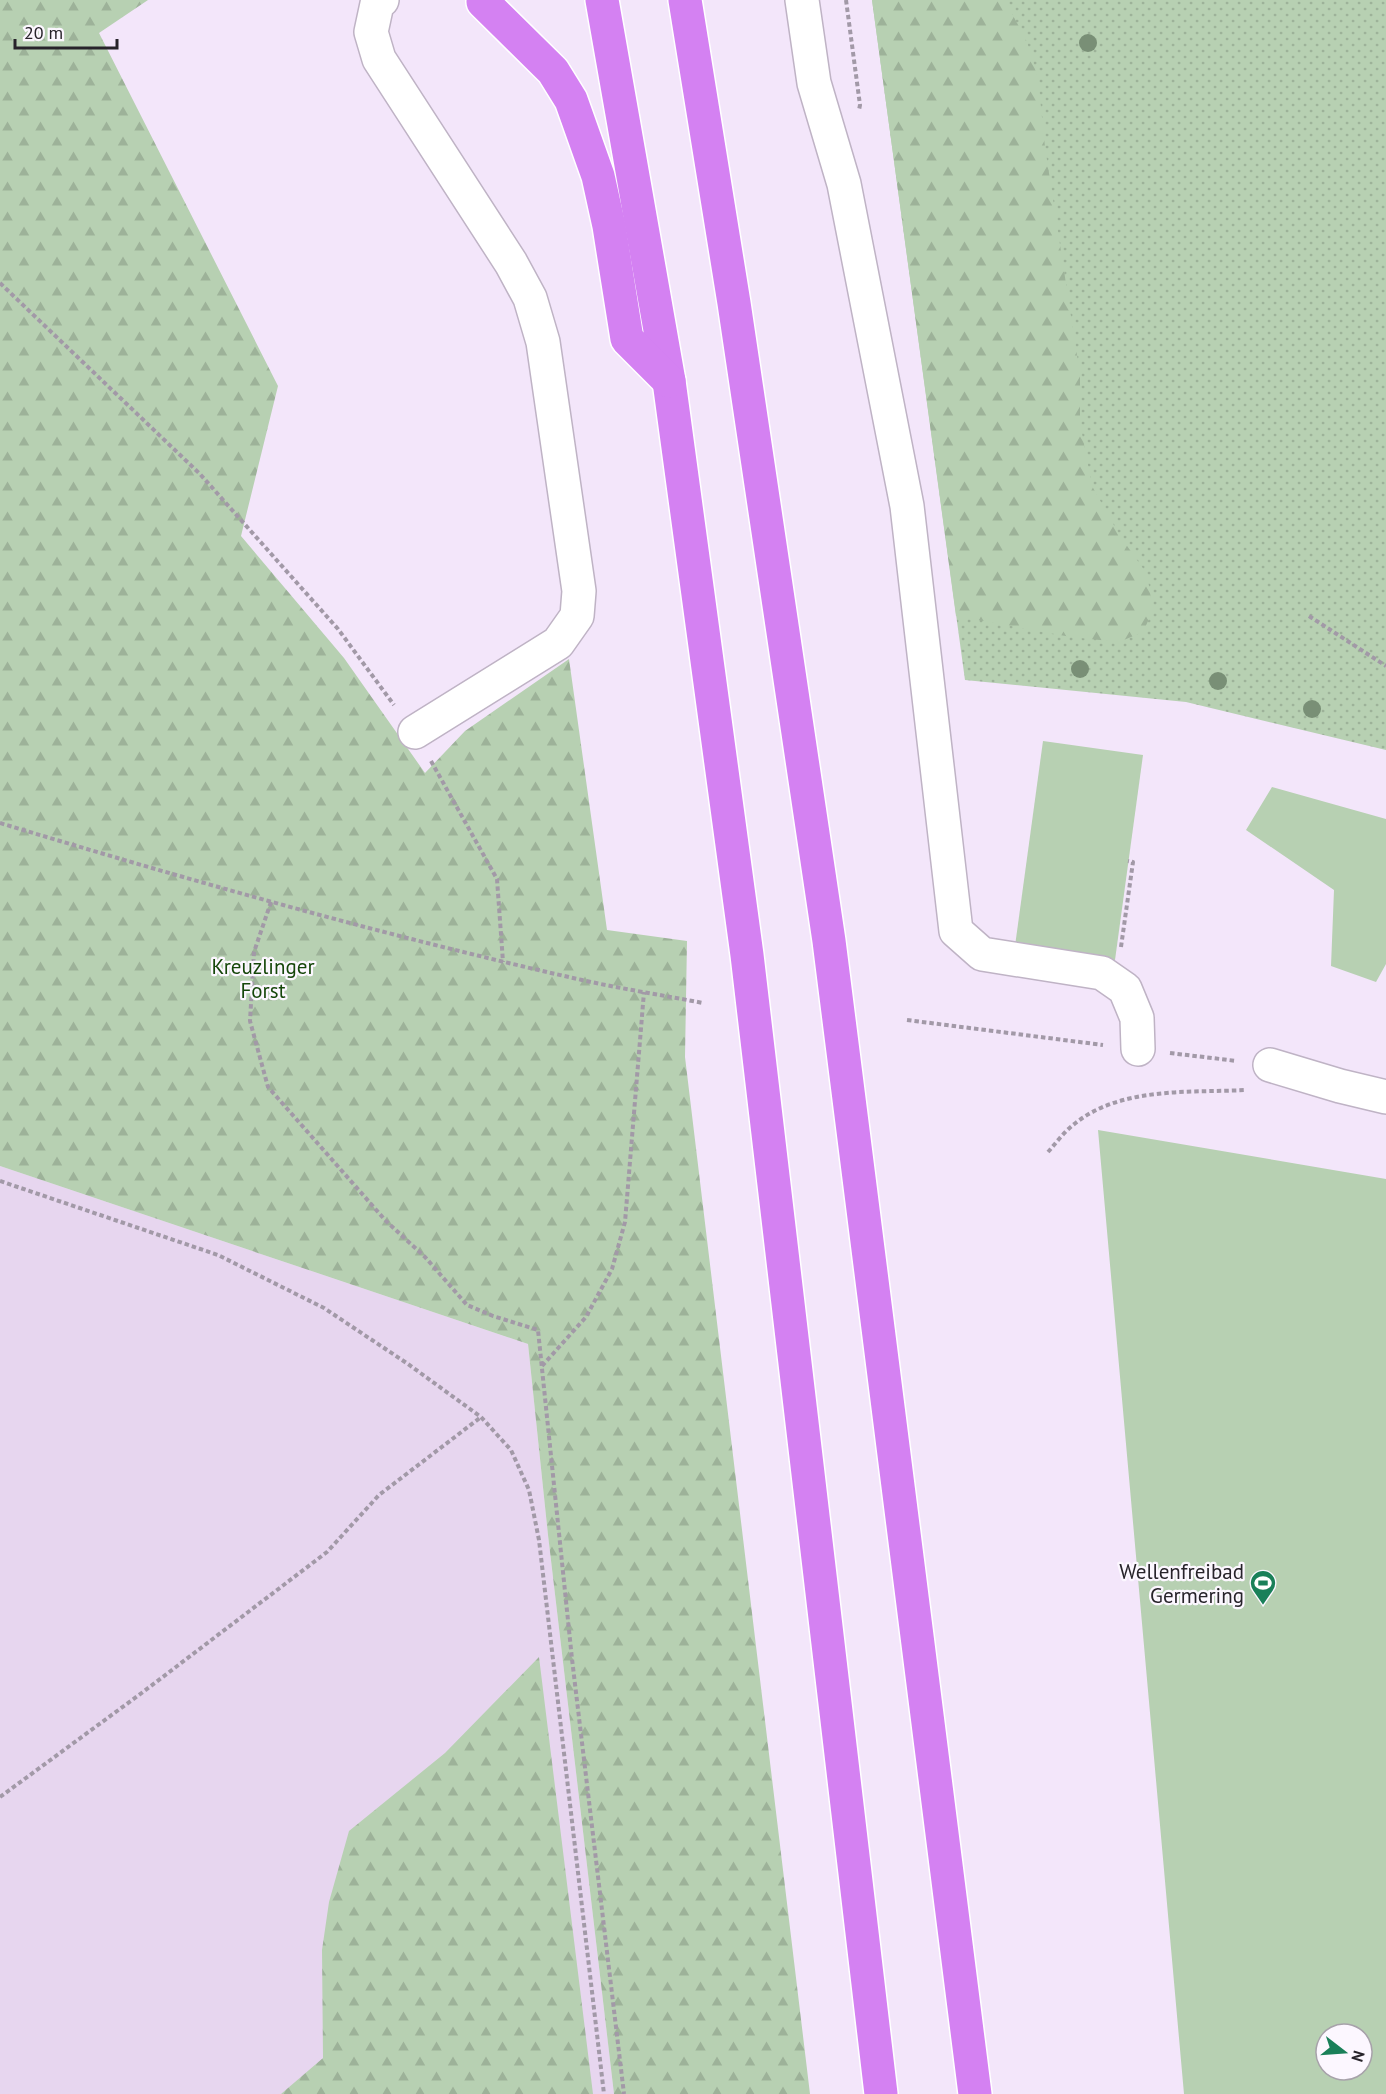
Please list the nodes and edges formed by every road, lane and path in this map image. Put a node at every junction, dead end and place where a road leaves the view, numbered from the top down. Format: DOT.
graph roads {
  1 [pos="382,0"];
  2 [pos="602,0"];
  3 [pos="685,0"];
  4 [pos="802,0"];
  5 [pos="482,1"];
  6 [pos="0,283"];
  7 [pos="669,381"];
  8 [pos="1309,616"];
  9 [pos="1386,666"];
  10 [pos="415,732"];
  11 [pos="0,823"];
  12 [pos="1128,861"];
  13 [pos="271,902"];
  14 [pos="503,962"];
  15 [pos="1125,989"];
  16 [pos="644,992"];
  17 [pos="702,1003"];
  18 [pos="908,1020"];
  19 [pos="1138,1049"];
  20 [pos="1270,1065"];
  21 [pos="1246,1089"];
  22 [pos="1386,1097"];
  23 [pos="1048,1152"];
  24 [pos="0,1181"];
  25 [pos="542,1366"];
  26 [pos="481,1417"];
  27 [pos="0,1797"];
  28 [pos="604,2094"];
  29 [pos="624,2094"];
  30 [pos="881,2094"];
  31 [pos="975,2094"];
  1 -- 10 [label="street"];
  2 -- 7 [label="highway"];
  3 -- 31 [label="highway"];
  4 -- 15 [label="street"];
  5 -- 7 [label="highway"];
  6 -- 10 [label="path"];
  7 -- 30 [label="highway"];
  8 -- 9 [label="path"];
  10 -- 14 [label="path"];
  11 -- 13 [label="path"];
  12 -- 15 [label="path"];
  13 -- 14 [label="path"];
  13 -- 25 [label="path"];
  14 -- 16 [label="path"];
  15 -- 19 [label="street"];
  16 -- 17 [label="path"];
  16 -- 25 [label="path"];
  18 -- 19 [label="path"];
  19 -- 20 [label="path"];
  20 -- 22 [label="street"];
  21 -- 23 [label="path"];
  24 -- 26 [label="path"];
  25 -- 29 [label="path"];
  26 -- 27 [label="path"];
  26 -- 28 [label="path"];
}
